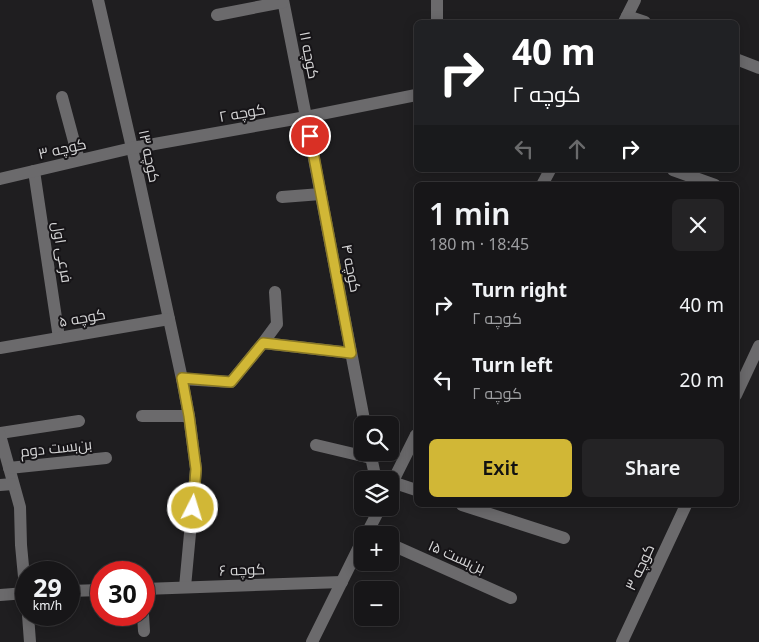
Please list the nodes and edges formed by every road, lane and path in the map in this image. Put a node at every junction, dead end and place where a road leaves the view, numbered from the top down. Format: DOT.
graph roads {
  1 [pos="98,0"];
  2 [pos="437,0"];
  3 [pos="635,0"];
  4 [pos="283,1"];
  5 [pos="217,15"];
  6 [pos="626,19"];
  7 [pos="437,20"];
  8 [pos="739,60"];
  9 [pos="759,68"];
  10 [pos="414,95"];
  11 [pos="62,97"];
  12 [pos="306,117"];
  13 [pos="132,148"];
  14 [pos="78,160"];
  15 [pos="34,171"];
  16 [pos="679,172"];
  17 [pos="0,179"];
  18 [pos="707,182"];
  19 [pos="321,194"];
  20 [pos="282,197"];
  21 [pos="275,292"];
  22 [pos="169,319"];
  23 [pos="60,338"];
  24 [pos="263,343"];
  25 [pos="759,346"];
  26 [pos="0,348"];
  27 [pos="351,353"];
  28 [pos="182,378"];
  29 [pos="739,389"];
  30 [pos="142,416"];
  31 [pos="189,416"];
  32 [pos="363,416"];
  33 [pos="79,421"];
  34 [pos="0,434"];
  35 [pos="414,439"];
  36 [pos="316,445"];
  37 [pos="354,452"];
  38 [pos="106,458"];
  39 [pos="9,468"];
  40 [pos="398,471"];
  41 [pos="6,484"];
  42 [pos="399,487"];
  43 [pos="414,490"];
  44 [pos="468,507"];
  45 [pos="685,507"];
  46 [pos="564,538"];
  47 [pos="399,548"];
  48 [pos="354,559"];
  49 [pos="24,561"];
  50 [pos="342,582"];
  51 [pos="186,587"];
  52 [pos="155,588"];
  53 [pos="15,594"];
  54 [pos="0,595"];
  55 [pos="511,598"];
  56 [pos="29,626"];
  57 [pos="144,626"];
  58 [pos="144,631"];
  59 [pos="30,642"];
  60 [pos="312,642"];
  61 [pos="622,642"];
  1 -- 13 [label="street, کوچه ۱۳"];
  2 -- 7 [label="street"];
  3 -- 6 [label="street"];
  4 -- 5 [label="street"];
  4 -- 12 [label="street, کوچه ۱۱"];
  8 -- 9 [label="street"];
  10 -- 12 [label="street, کوچه ۲"];
  11 -- 14 [label="street"];
  12 -- 13 [label="street, کوچه ۲"];
  12 -- 19 [label="street, کوچه ۴"];
  13 -- 14 [label="street, کوچه ۳"];
  13 -- 22 [label="street, کوچه ۱۳"];
  14 -- 15 [label="street, کوچه ۳"];
  15 -- 17 [label="street, کوچه ۳"];
  15 -- 23 [label="street, فرعی اول"];
  16 -- 18 [label="street"];
  19 -- 20 [label="street"];
  19 -- 27 [label="street, کوچه ۴"];
  21 -- 24 [label="street"];
  22 -- 23 [label="street, کوچه ۵"];
  22 -- 28 [label="street"];
  23 -- 26 [label="street, کوچه ۵"];
  24 -- 27 [label="street"];
  24 -- 28 [label="street"];
  25 -- 29 [label="street"];
  27 -- 32 [label="street, کوچه ۴"];
  28 -- 31 [label="street"];
  30 -- 31 [label="street"];
  31 -- 51 [label="street"];
  33 -- 34 [label="street"];
  34 -- 39 [label="street"];
  35 -- 40 [label="street"];
  36 -- 37 [label="street"];
  38 -- 39 [label="street, بن‌بست دوم"];
  39 -- 41 [label="street"];
  41 -- 49 [label="street"];
  42 -- 43 [label="street"];
  44 -- 46 [label="street"];
  45 -- 61 [label="street, کوچه ۳"];
  47 -- 55 [label="street, بن‌بست ۱۵"];
  48 -- 50 [label="street"];
  50 -- 51 [label="street, کوچه ۶"];
  50 -- 60 [label="street"];
  51 -- 52 [label="street, کوچه ۶"];
  53 -- 54 [label="street"];
  56 -- 59 [label="street"];
  57 -- 58 [label="street"];
}
